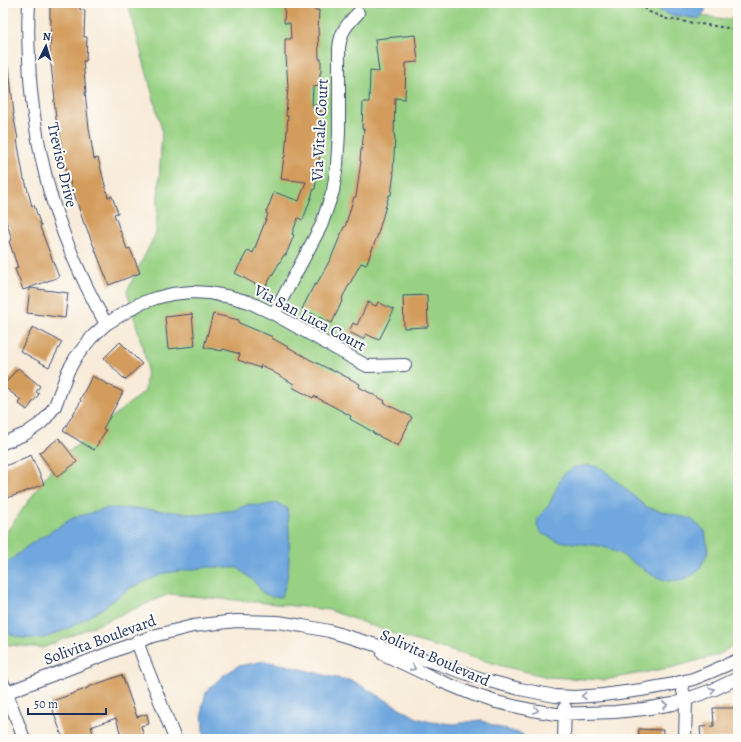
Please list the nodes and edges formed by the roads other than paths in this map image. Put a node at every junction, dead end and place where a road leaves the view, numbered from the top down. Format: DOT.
graph roads {
  1 [pos="28,3"];
  2 [pos="358,13"];
  3 [pos="274,314"];
  4 [pos="106,324"];
  5 [pos="405,365"];
  6 [pos="3,443"];
  7 [pos="353,639"];
  8 [pos="137,641"];
  9 [pos="738,660"];
  10 [pos="738,678"];
  11 [pos="680,682"];
  12 [pos="4,690"];
  13 [pos="565,696"];
  14 [pos="686,700"];
  15 [pos="564,714"];
  16 [pos="24,739"];
  17 [pos="174,739"];
  18 [pos="564,739"];
  19 [pos="685,739"];
  1 -- 4 [label="street, Treviso Drive"];
  2 -- 3 [label="street, Via Vitale Court"];
  3 -- 4 [label="street, Via San Luca Court"];
  3 -- 5 [label="street, Via San Luca Court"];
  4 -- 6 [label="street, Via San Luca Court"];
  7 -- 8 [label="street, Solivita Boulevard"];
  7 -- 13 [label="street, Solivita Boulevard"];
  7 -- 15 [label="street, Solivita Boulevard, one-way"];
  8 -- 12 [label="street, Solivita Boulevard"];
  8 -- 17 [label="street"];
  9 -- 11 [label="street, Solivita Boulevard"];
  14 -- 10 [label="street, Solivita Boulevard, one-way"];
  11 -- 13 [label="street, Solivita Boulevard, one-way"];
  11 -- 14 [label="street"];
  12 -- 16 [label="street"];
  13 -- 15 [label="street"];
  15 -- 14 [label="street, Solivita Boulevard, one-way"];
  14 -- 19 [label="street"];
  15 -- 18 [label="street"];
}
